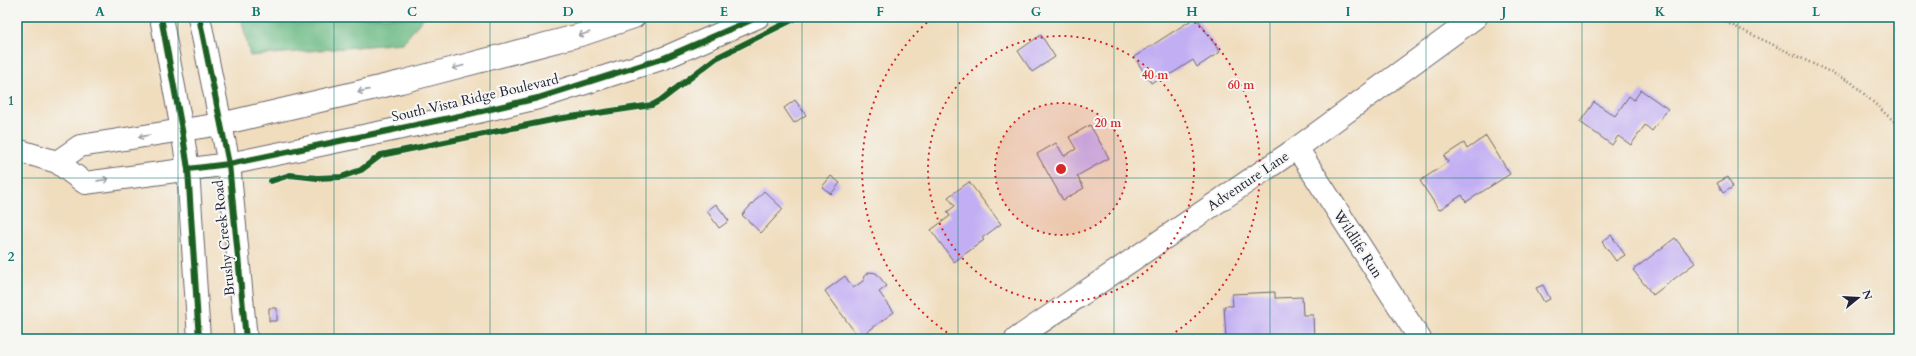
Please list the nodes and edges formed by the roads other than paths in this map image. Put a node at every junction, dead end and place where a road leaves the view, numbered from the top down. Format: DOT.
graph roads {
  1 [pos="161,17"];
  2 [pos="199,17"];
  3 [pos="634,17"];
  4 [pos="758,17"];
  5 [pos="1476,17"];
  6 [pos="221,124"];
  7 [pos="182,130"];
  8 [pos="1297,148"];
  9 [pos="17,150"];
  10 [pos="57,162"];
  11 [pos="229,164"];
  12 [pos="188,169"];
  13 [pos="199,339"];
  14 [pos="246,339"];
  15 [pos="1016,339"];
  16 [pos="1420,339"];
  1 -- 7 [label="street, Brushy Creek Road"];
  2 -- 6 [label="street, Brushy Creek Road"];
  3 -- 6 [label="street, one-way"];
  4 -- 11 [label="street, South Vista Ridge Boulevard"];
  5 -- 8 [label="street, Adventure Lane"];
  6 -- 7 [label="street"];
  6 -- 11 [label="street, Brushy Creek Road"];
  7 -- 10 [label="street, one-way"];
  7 -- 12 [label="street, Brushy Creek Road"];
  8 -- 15 [label="street, Adventure Lane"];
  8 -- 16 [label="street, Wildlife Run"];
  9 -- 10 [label="street"];
  10 -- 12 [label="street, South Vista Ridge Boulevard, one-way"];
  11 -- 12 [label="street, South Vista Ridge Boulevard"];
  11 -- 14 [label="street, Brushy Creek Road"];
  12 -- 13 [label="street, Brushy Creek Road"];
}
